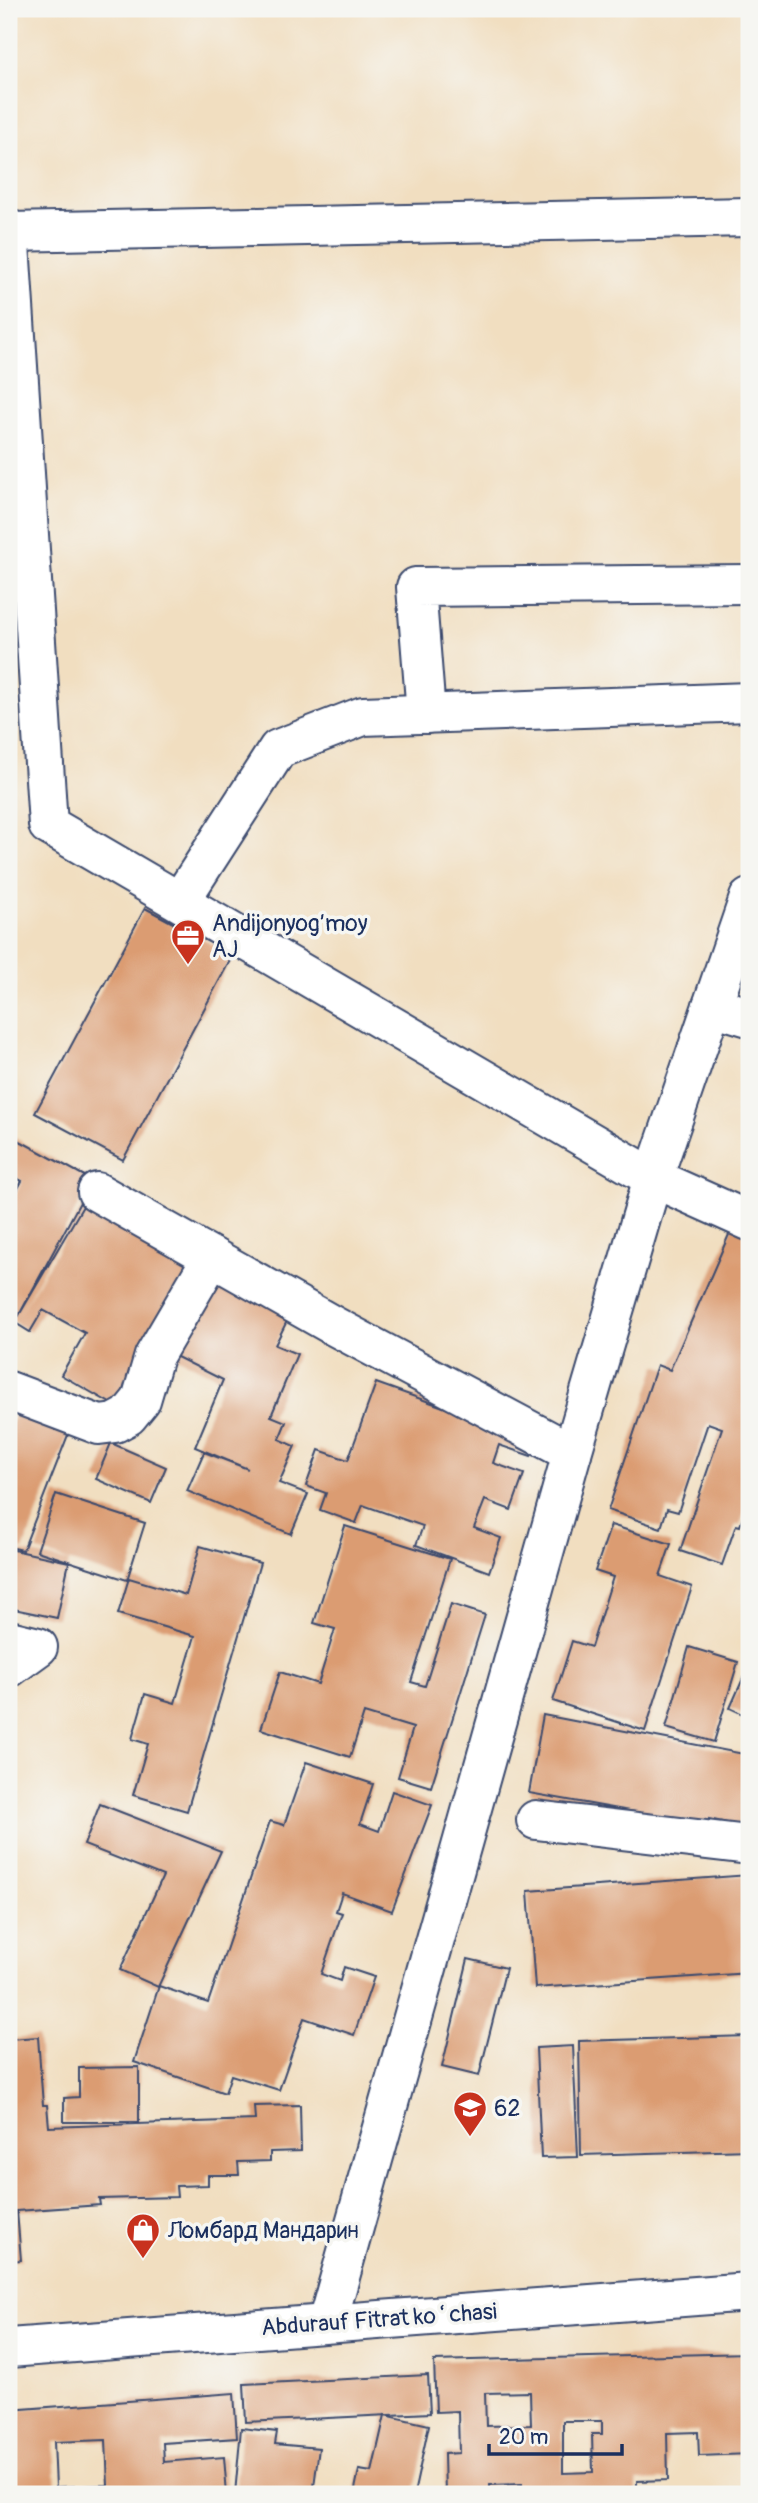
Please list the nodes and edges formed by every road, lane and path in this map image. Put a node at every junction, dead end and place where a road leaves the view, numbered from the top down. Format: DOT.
graph roads {
  1 [pos="749,216"];
  2 [pos="9,231"];
  3 [pos="749,584"];
  4 [pos="749,702"];
  5 [pos="426,714"];
  6 [pos="749,898"];
  7 [pos="180,901"];
  8 [pos="712,1006"];
  9 [pos="749,1017"];
  10 [pos="653,1178"];
  11 [pos="97,1192"];
  12 [pos="749,1221"];
  13 [pos="212,1257"];
  14 [pos="9,1391"];
  15 [pos="572,1453"];
  16 [pos="9,1640"];
  17 [pos="9,1668"];
  18 [pos="536,1820"];
  19 [pos="749,1845"];
  20 [pos="749,2292"];
  21 [pos="327,2323"];
  22 [pos="9,2348"];
  1 -- 2 [label="main road"];
  2 -- 7 [label="main road"];
  3 -- 5 [label="main road"];
  4 -- 5 [label="main road"];
  5 -- 7 [label="main road"];
  6 -- 8 [label="main road"];
  7 -- 10 [label="main road"];
  8 -- 9 [label="main road"];
  8 -- 10 [label="main road"];
  10 -- 12 [label="main road"];
  10 -- 15 [label="main road"];
  11 -- 13 [label="main road"];
  13 -- 14 [label="main road"];
  13 -- 15 [label="main road"];
  15 -- 21 [label="main road"];
  16 -- 17 [label="main road"];
  18 -- 19 [label="main road"];
  20 -- 21 [label="main road, Abdurauf Fitrat koʻchasi"];
  21 -- 22 [label="main road, Abdurauf Fitrat koʻchasi"];
}
